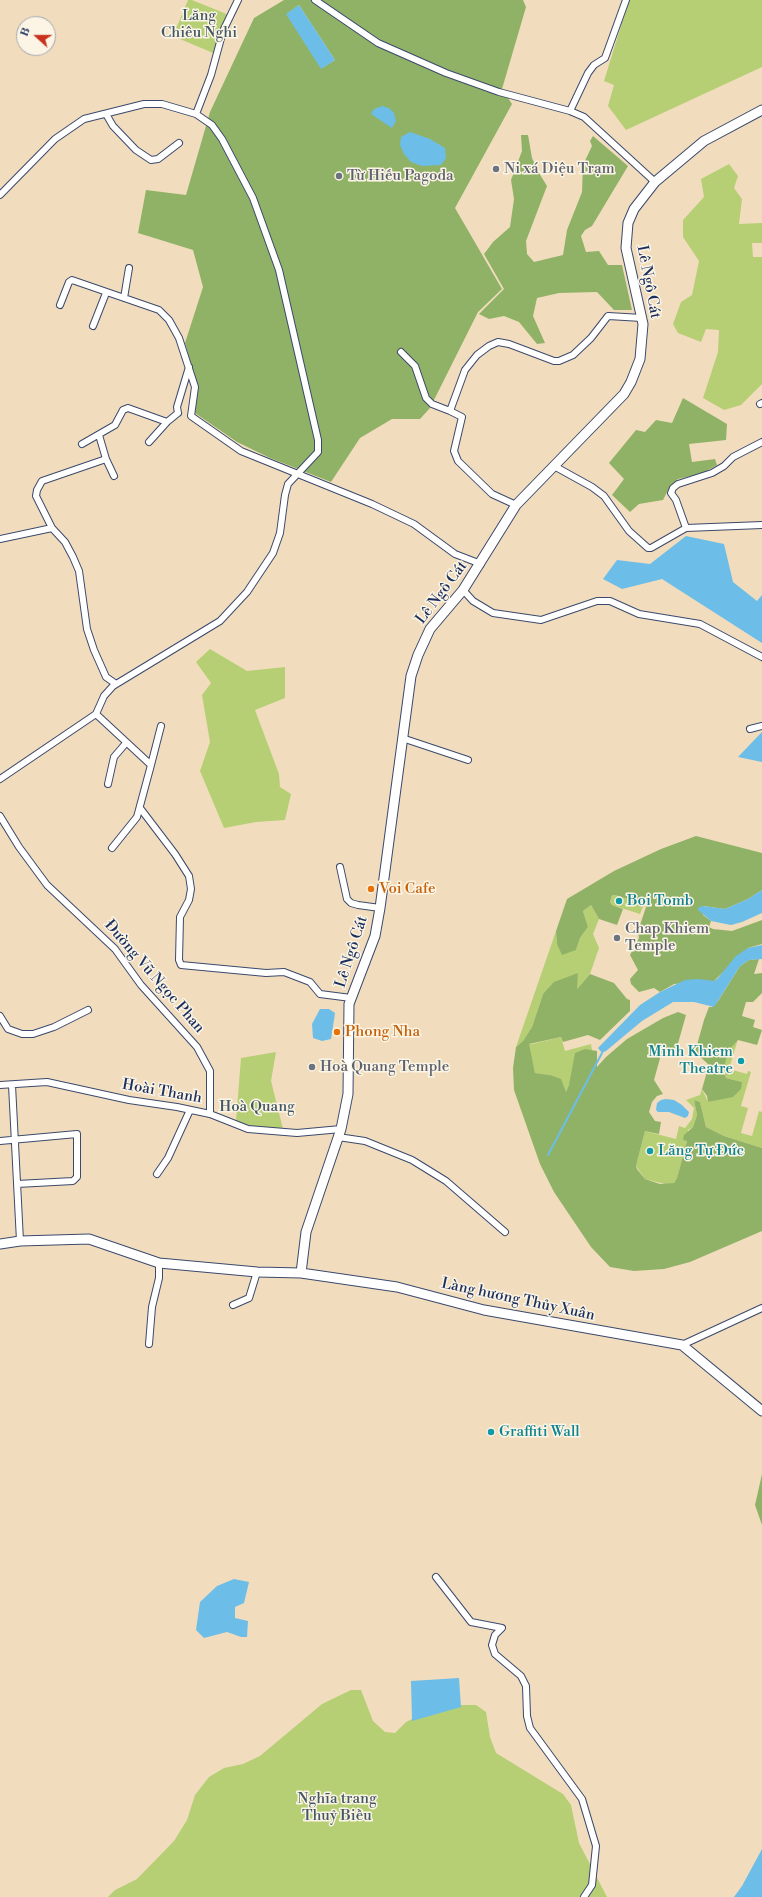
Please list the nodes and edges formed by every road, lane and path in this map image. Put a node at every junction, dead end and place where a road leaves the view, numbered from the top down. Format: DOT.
graph roads {
  1 [pos="238,0"];
  2 [pos="315,0"];
  3 [pos="626,0"];
  4 [pos="762,110"];
  5 [pos="570,111"];
  6 [pos="106,114"];
  7 [pos="196,114"];
  8 [pos="178,143"];
  9 [pos="655,182"];
  10 [pos="0,195"];
  11 [pos="129,268"];
  12 [pos="106,293"];
  13 [pos="124,298"];
  14 [pos="60,305"];
  15 [pos="642,318"];
  16 [pos="93,326"];
  17 [pos="401,352"];
  18 [pos="189,366"];
  19 [pos="450,411"];
  20 [pos="178,413"];
  21 [pos="191,416"];
  22 [pos="167,422"];
  23 [pos="99,435"];
  24 [pos="149,442"];
  25 [pos="762,442"];
  26 [pos="82,444"];
  27 [pos="106,459"];
  28 [pos="554,466"];
  29 [pos="296,474"];
  30 [pos="114,476"];
  31 [pos="516,505"];
  32 [pos="762,525"];
  33 [pos="52,528"];
  34 [pos="686,528"];
  35 [pos="0,539"];
  36 [pos="481,564"];
  37 [pos="463,590"];
  38 [pos="762,657"];
  39 [pos="116,684"];
  40 [pos="96,714"];
  41 [pos="161,726"];
  42 [pos="762,726"];
  43 [pos="750,729"];
  44 [pos="402,738"];
  45 [pos="126,743"];
  46 [pos="468,760"];
  47 [pos="151,765"];
  48 [pos="0,779"];
  49 [pos="108,784"];
  50 [pos="140,808"];
  51 [pos="0,816"];
  52 [pos="112,848"];
  53 [pos="340,866"];
  54 [pos="380,908"];
  55 [pos="351,998"];
  56 [pos="88,1010"];
  57 [pos="0,1016"];
  58 [pos="0,1085"];
  59 [pos="12,1085"];
  60 [pos="190,1110"];
  61 [pos="210,1114"];
  62 [pos="340,1133"];
  63 [pos="14,1140"];
  64 [pos="0,1141"];
  65 [pos="157,1174"];
  66 [pos="17,1184"];
  67 [pos="505,1232"];
  68 [pos="20,1241"];
  69 [pos="0,1244"];
  70 [pos="160,1263"];
  71 [pos="257,1272"];
  72 [pos="301,1273"];
  73 [pos="233,1305"];
  74 [pos="762,1308"];
  75 [pos="149,1344"];
  76 [pos="682,1345"];
  77 [pos="762,1411"];
  78 [pos="436,1577"];
  79 [pos="584,1897"];
  1 -- 7 [label="street"];
  2 -- 5 [label="street"];
  3 -- 5 [label="street"];
  4 -- 9 [label="street, Lê Ngô Cát"];
  5 -- 9 [label="street"];
  6 -- 7 [label="street"];
  6 -- 8 [label="street"];
  6 -- 10 [label="street"];
  7 -- 29 [label="street"];
  9 -- 15 [label="street, Lê Ngô Cát"];
  11 -- 13 [label="street"];
  12 -- 13 [label="street"];
  12 -- 14 [label="street"];
  12 -- 16 [label="street"];
  13 -- 18 [label="street"];
  15 -- 19 [label="street"];
  15 -- 28 [label="street, Lê Ngô Cát"];
  17 -- 19 [label="street"];
  18 -- 20 [label="street"];
  18 -- 21 [label="street"];
  19 -- 31 [label="street"];
  20 -- 21 [label="street"];
  20 -- 22 [label="street"];
  21 -- 29 [label="street"];
  22 -- 23 [label="street"];
  22 -- 24 [label="street"];
  23 -- 26 [label="street"];
  23 -- 27 [label="street"];
  25 -- 34 [label="street"];
  27 -- 30 [label="street"];
  27 -- 33 [label="street"];
  28 -- 31 [label="street, Lê Ngô Cát"];
  28 -- 34 [label="street"];
  29 -- 36 [label="street"];
  29 -- 39 [label="street"];
  31 -- 36 [label="street, Lê Ngô Cát"];
  32 -- 34 [label="street"];
  33 -- 35 [label="street"];
  33 -- 39 [label="street"];
  36 -- 37 [label="street, Lê Ngô Cát"];
  37 -- 38 [label="street"];
  37 -- 44 [label="street, Lê Ngô Cát"];
  39 -- 40 [label="street"];
  40 -- 45 [label="street"];
  40 -- 48 [label="street"];
  41 -- 47 [label="street"];
  42 -- 43 [label="street"];
  44 -- 46 [label="street"];
  44 -- 54 [label="street, Lê Ngô Cát"];
  45 -- 47 [label="street"];
  45 -- 49 [label="street"];
  47 -- 50 [label="street"];
  50 -- 52 [label="street"];
  50 -- 55 [label="street"];
  51 -- 61 [label="street, Đường Vũ Ngọc Phan"];
  53 -- 54 [label="street"];
  54 -- 55 [label="street, Lê Ngô Cát"];
  55 -- 62 [label="street, Lê Ngô Cát"];
  56 -- 57 [label="street"];
  58 -- 59 [label="street, Hoài Thanh"];
  59 -- 60 [label="street, Hoài Thanh"];
  59 -- 63 [label="street"];
  60 -- 61 [label="street, Hoài Thanh"];
  60 -- 65 [label="street"];
  61 -- 62 [label="street, Hoài Thanh"];
  62 -- 67 [label="street, Hoài Thanh"];
  62 -- 72 [label="street, Lê Ngô Cát"];
  63 -- 64 [label="street"];
  63 -- 66 [label="street"];
  63 -- 66 [label="street"];
  66 -- 68 [label="street"];
  68 -- 69 [label="street, Làng hương Thủy Xuân"];
  68 -- 70 [label="street, Làng hương Thủy Xuân"];
  70 -- 71 [label="street, Làng hương Thủy Xuân"];
  70 -- 75 [label="street"];
  71 -- 72 [label="street, Làng hương Thủy Xuân"];
  71 -- 73 [label="street"];
  72 -- 76 [label="street, Làng hương Thủy Xuân"];
  74 -- 76 [label="street"];
  76 -- 77 [label="street"];
  78 -- 79 [label="street"];
}
